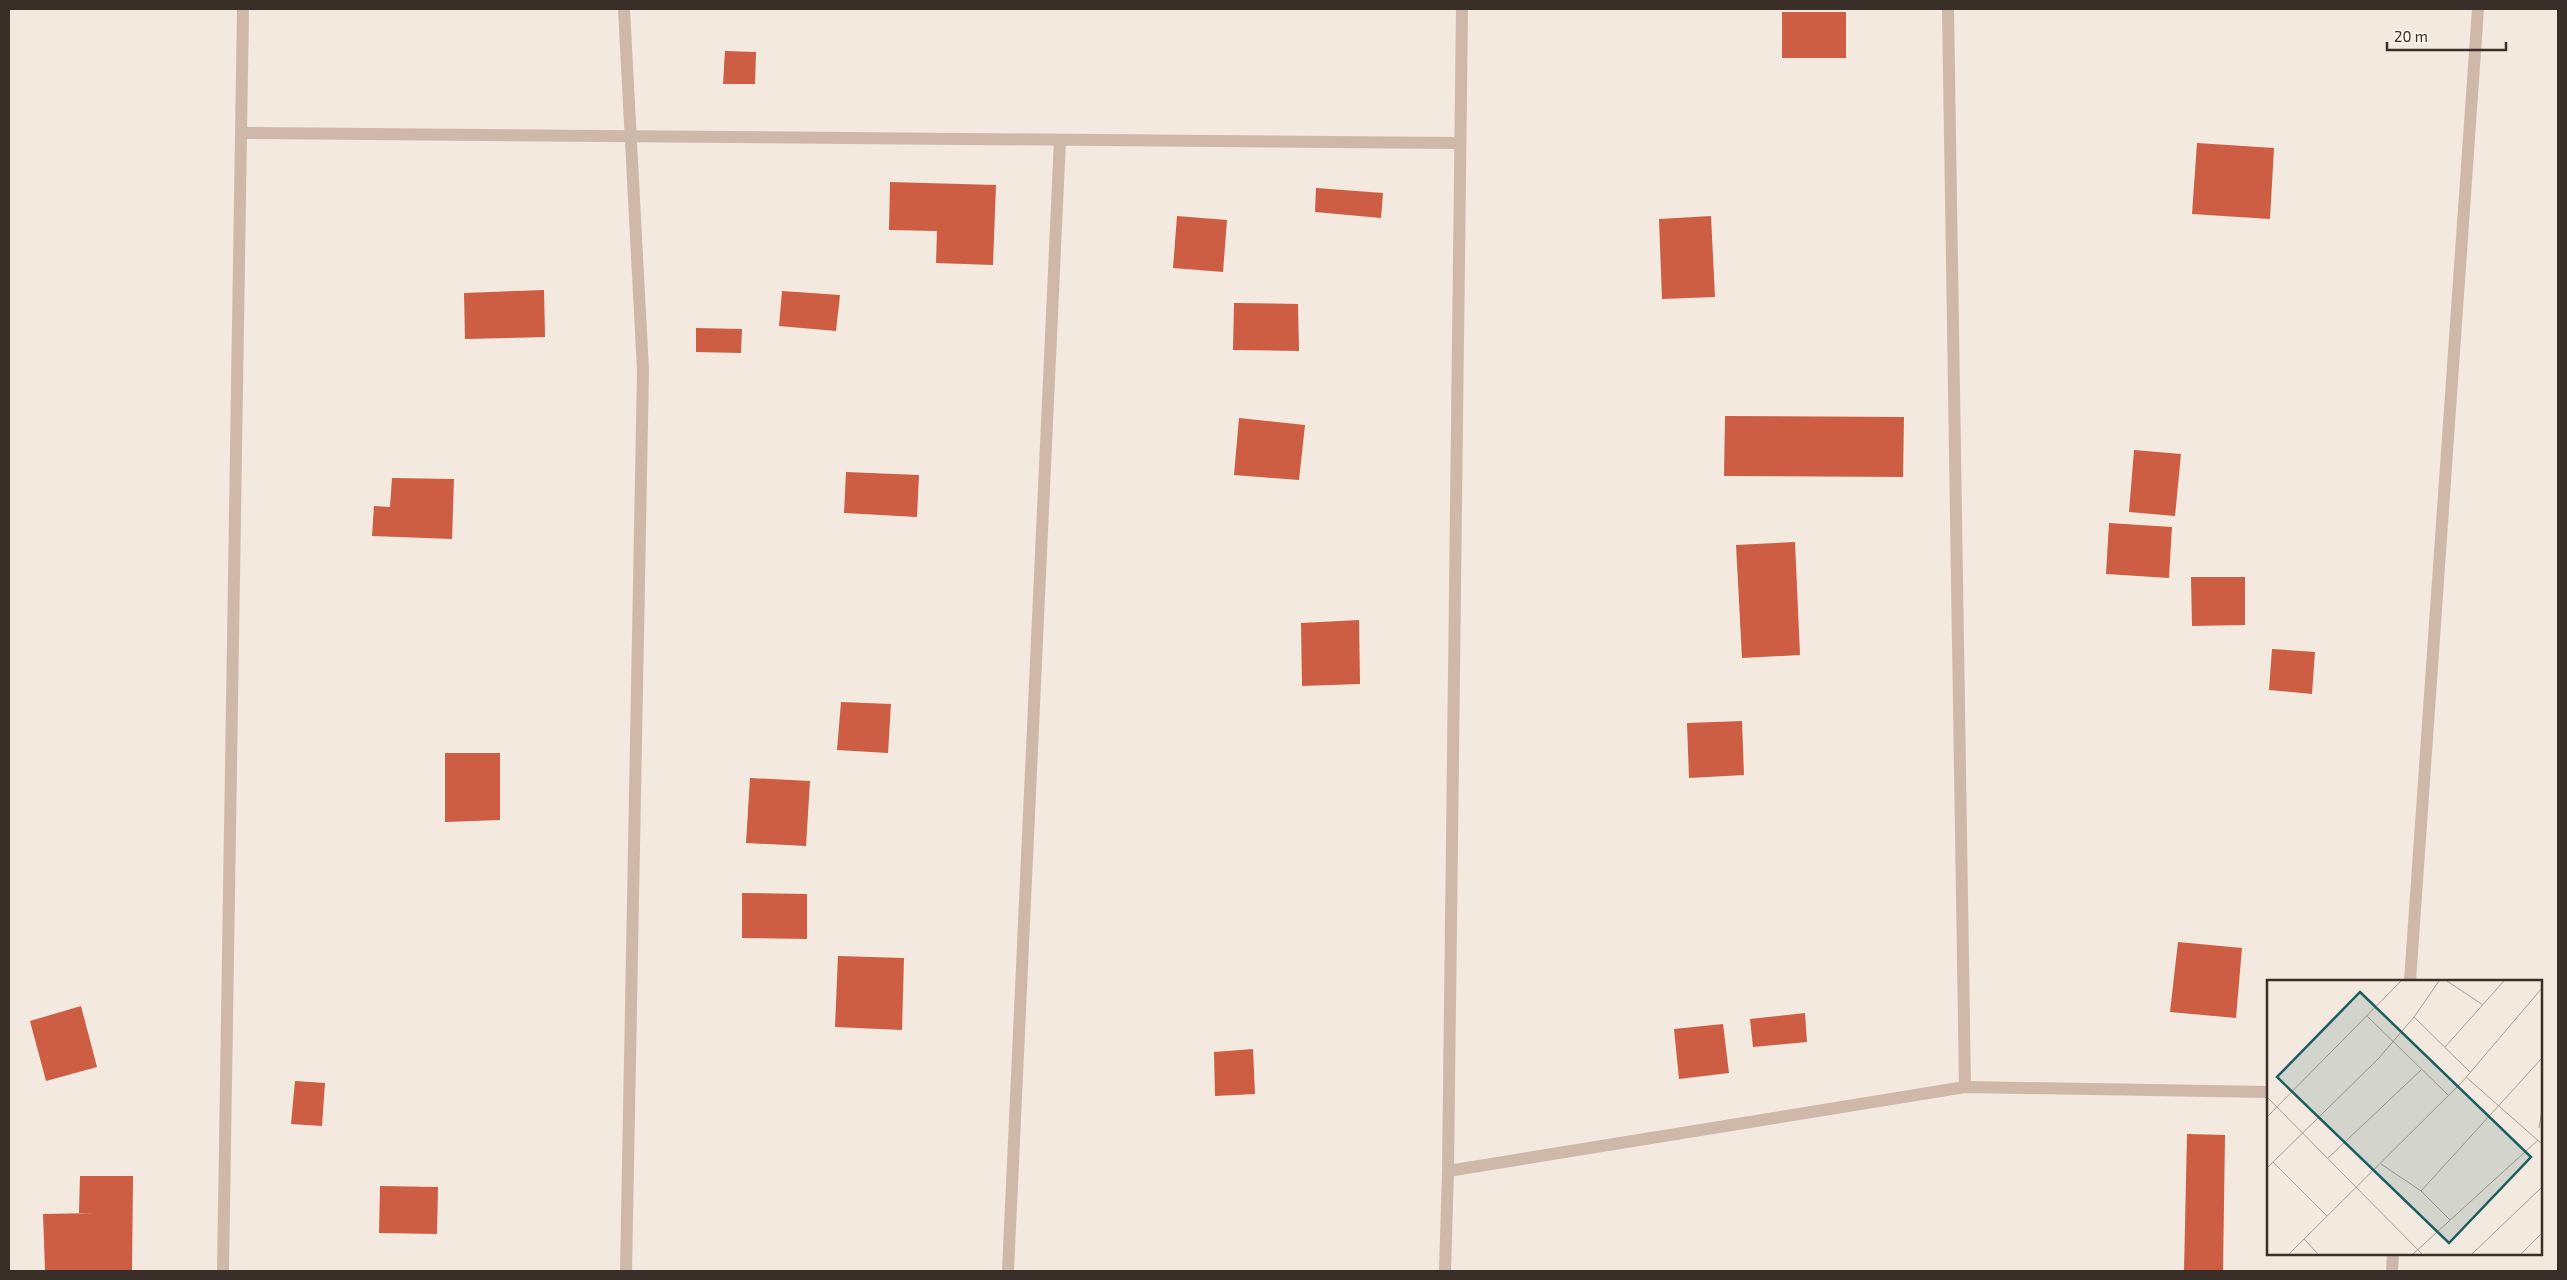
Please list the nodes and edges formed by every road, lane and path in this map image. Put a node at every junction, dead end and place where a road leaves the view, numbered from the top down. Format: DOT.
graph roads {
  1 [pos="243,9"];
  2 [pos="624,9"];
  3 [pos="1462,9"];
  4 [pos="1948,9"];
  5 [pos="2478,9"];
  6 [pos="242,133"];
  7 [pos="631,136"];
  8 [pos="1060,140"];
  9 [pos="1459,143"];
  10 [pos="2410,980"];
  11 [pos="1965,1087"];
  12 [pos="2267,1092"];
  13 [pos="1448,1171"];
  14 [pos="2393,1255"];
  15 [pos="223,1271"];
  16 [pos="626,1271"];
  17 [pos="1008,1271"];
  18 [pos="1444,1271"];
  19 [pos="2392,1271"];
  1 -- 6 [label="street"];
  2 -- 7 [label="street"];
  3 -- 9 [label="street"];
  4 -- 11 [label="street"];
  5 -- 10 [label="street"];
  6 -- 7 [label="street"];
  6 -- 15 [label="street"];
  7 -- 8 [label="street"];
  7 -- 16 [label="street"];
  8 -- 9 [label="street"];
  8 -- 17 [label="street"];
  9 -- 13 [label="street"];
  11 -- 12 [label="street"];
  11 -- 13 [label="street"];
  13 -- 18 [label="street"];
  14 -- 19 [label="street"];
}
